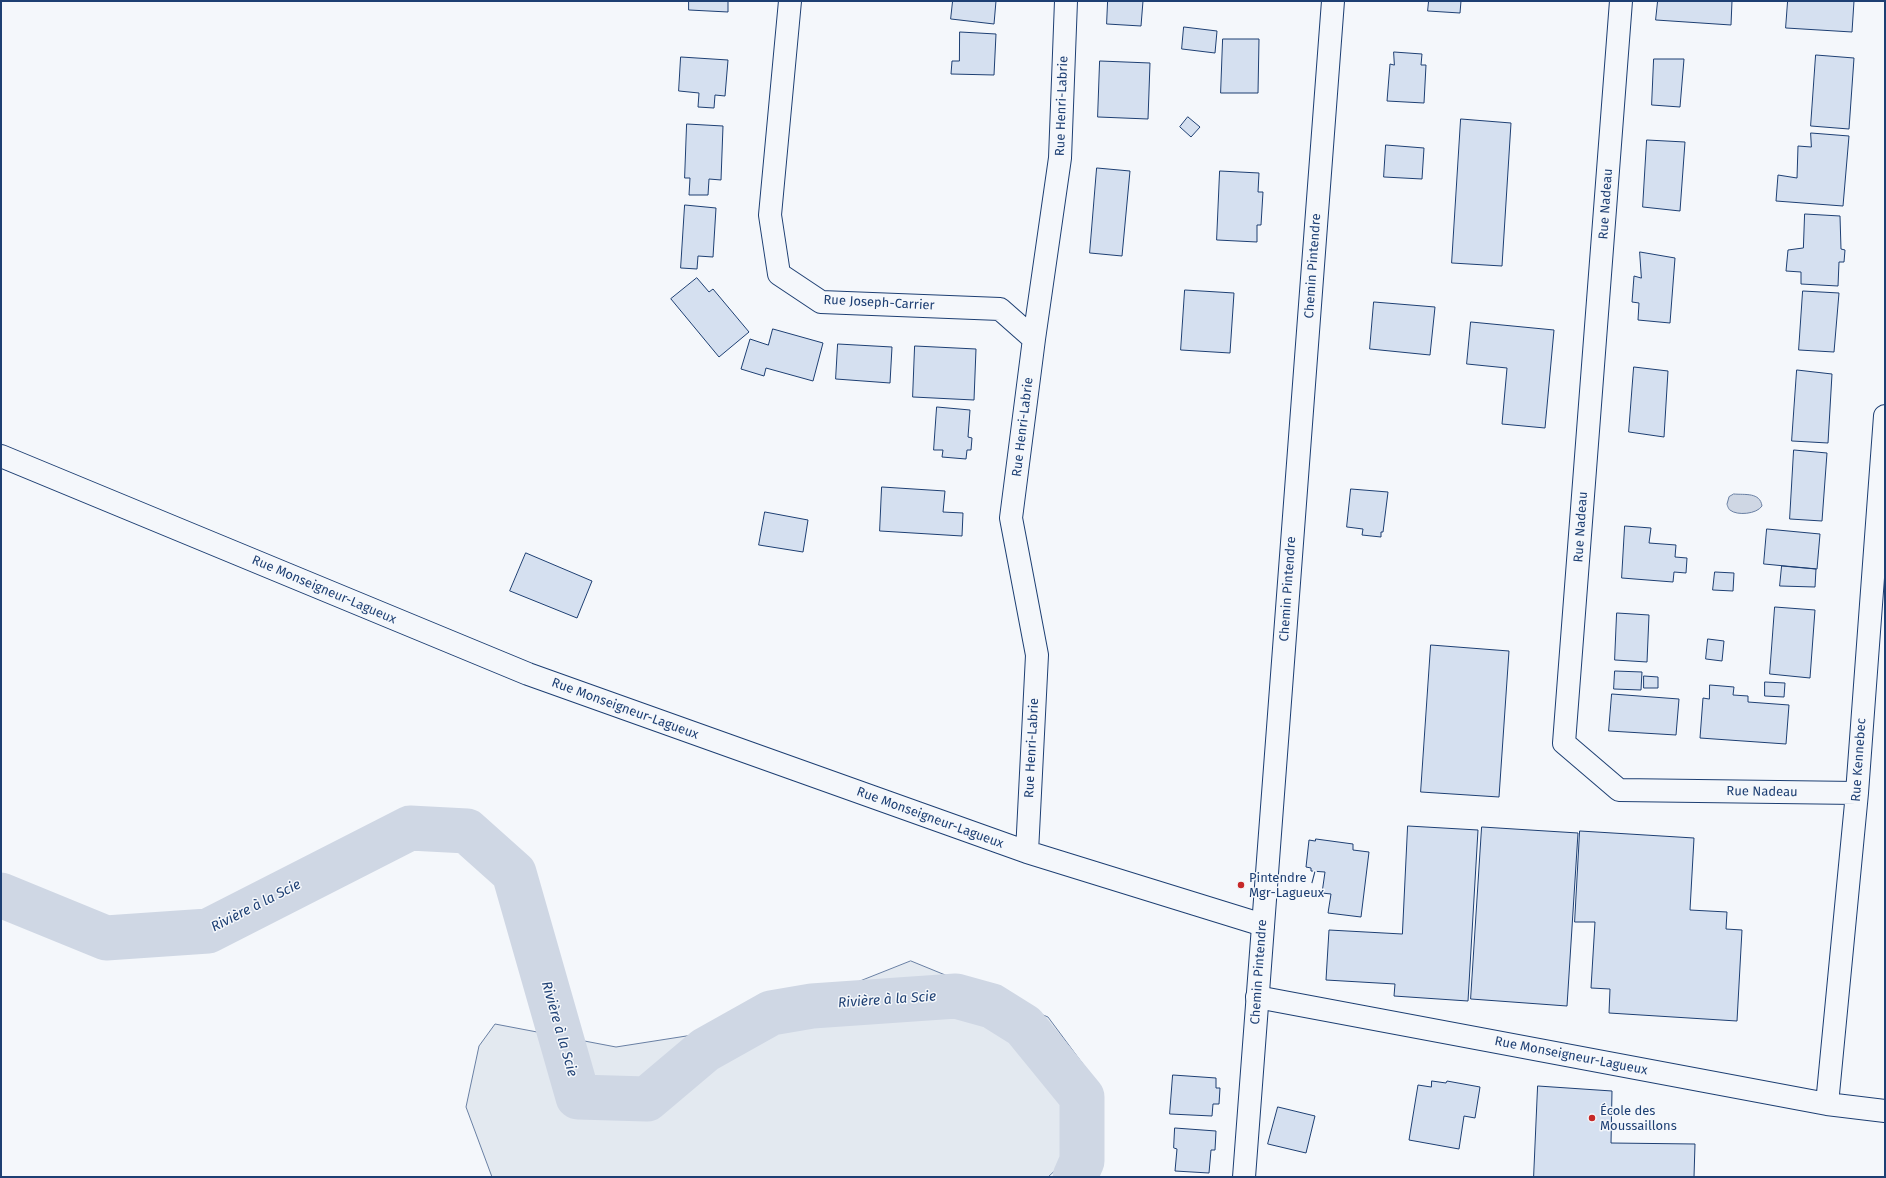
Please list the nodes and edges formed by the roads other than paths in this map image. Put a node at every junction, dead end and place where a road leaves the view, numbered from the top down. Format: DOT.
graph roads {
  1 [pos="790,1"];
  2 [pos="1066,1"];
  3 [pos="1333,1"];
  4 [pos="1621,1"];
  5 [pos="1034,339"];
  6 [pos="1885,416"];
  7 [pos="1,456"];
  8 [pos="1857,793"];
  9 [pos="1027,852"];
  10 [pos="1263,925"];
  11 [pos="1257,997"];
  12 [pos="1827,1104"];
  13 [pos="1885,1111"];
  14 [pos="1244,1177"];
  1 -- 5 [label="street, Rue Joseph-Carrier"];
  2 -- 5 [label="street, Rue Henri-Labrie"];
  3 -- 10 [label="street, Chemin Pintendre"];
  4 -- 8 [label="street, Rue Nadeau"];
  5 -- 9 [label="street, Rue Henri-Labrie"];
  6 -- 8 [label="street, Rue Kennebec"];
  7 -- 9 [label="street, Rue Monseigneur-Lagueux"];
  8 -- 12 [label="street, Rue Kennebec"];
  9 -- 10 [label="street, Rue Monseigneur-Lagueux"];
  10 -- 11 [label="street, Chemin Pintendre"];
  11 -- 12 [label="street, Rue Monseigneur-Lagueux"];
  11 -- 14 [label="street, Chemin Pintendre"];
  12 -- 13 [label="street, Rue Monseigneur-Lagueux"];
}
